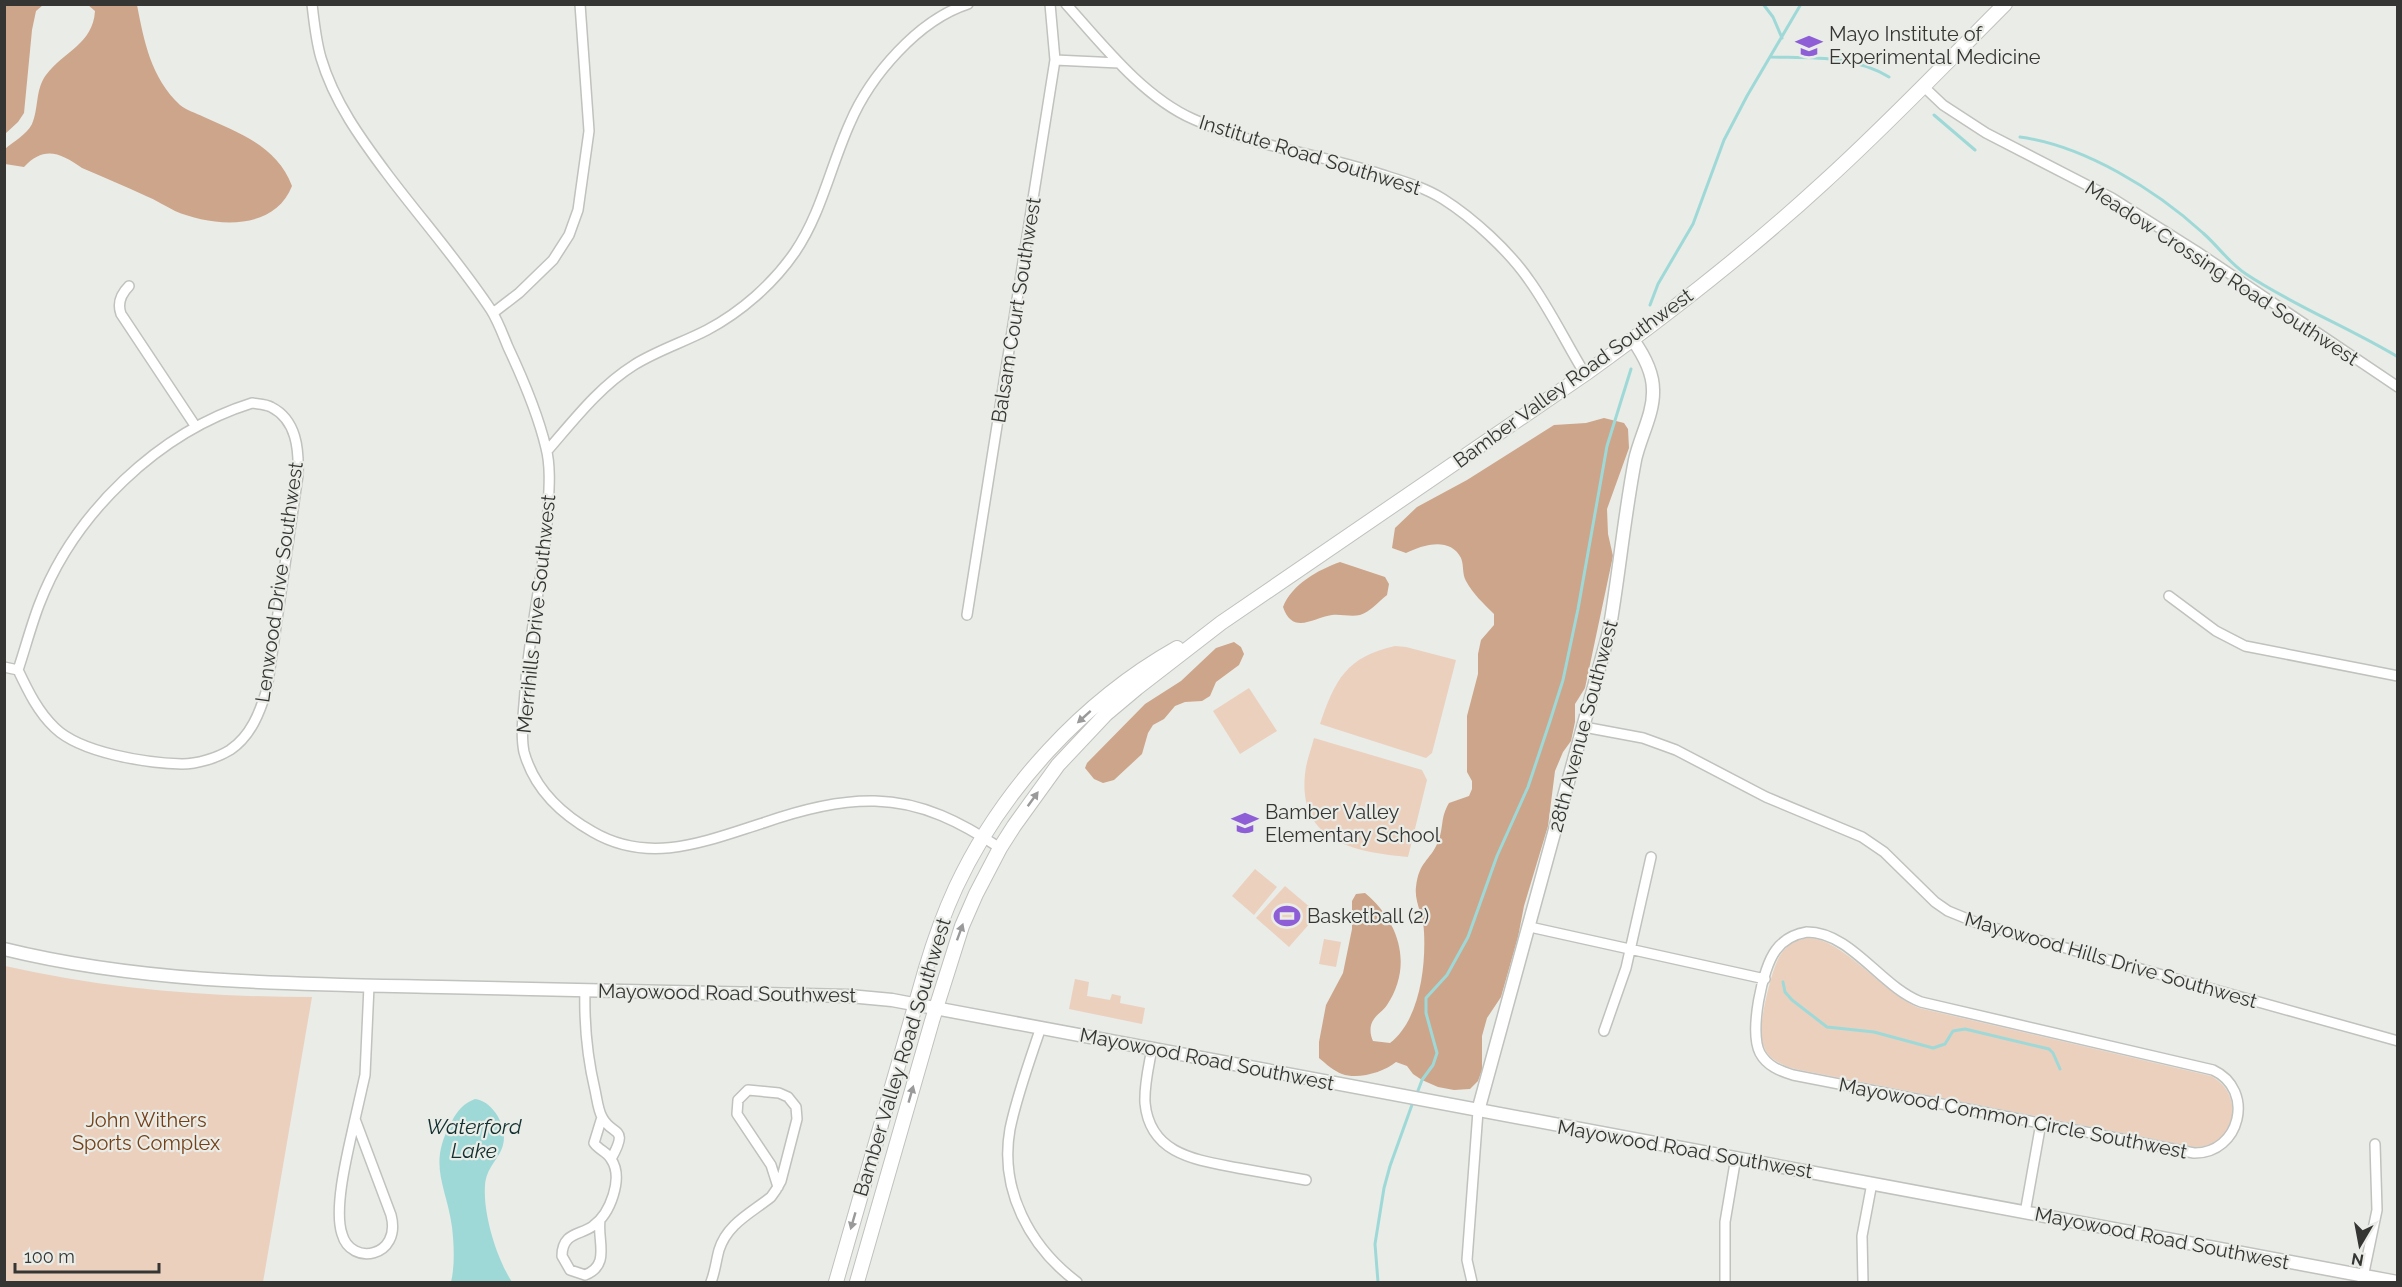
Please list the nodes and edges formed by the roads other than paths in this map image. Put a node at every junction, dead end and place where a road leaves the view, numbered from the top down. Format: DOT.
graph roads {
  1 [pos="312,4"];
  2 [pos="580,4"];
  3 [pos="968,4"];
  4 [pos="1050,4"];
  5 [pos="1066,4"];
  6 [pos="2005,4"];
  7 [pos="1055,60"];
  8 [pos="1119,63"];
  9 [pos="1923,86"];
  10 [pos="129,286"];
  11 [pos="493,313"];
  12 [pos="1633,340"];
  13 [pos="1585,374"];
  14 [pos="2397,387"];
  15 [pos="196,427"];
  16 [pos="547,451"];
  17 [pos="2169,597"];
  18 [pos="967,615"];
  19 [pos="1221,623"];
  20 [pos="4,667"];
  21 [pos="18,670"];
  22 [pos="2397,676"];
  23 [pos="1584,727"];
  24 [pos="983,837"];
  25 [pos="1000,848"];
  26 [pos="1651,857"];
  27 [pos="1530,927"];
  28 [pos="4,949"];
  29 [pos="1631,949"];
  30 [pos="1765,979"];
  31 [pos="369,986"];
  32 [pos="585,990"];
  33 [pos="915,1004"];
  34 [pos="936,1007"];
  35 [pos="1041,1027"];
  36 [pos="1604,1031"];
  37 [pos="2397,1041"];
  38 [pos="1152,1048"];
  39 [pos="1478,1111"];
  40 [pos="602,1117"];
  41 [pos="355,1119"];
  42 [pos="2041,1123"];
  43 [pos="2375,1144"];
  44 [pos="1736,1157"];
  45 [pos="611,1159"];
  46 [pos="1306,1180"];
  47 [pos="1872,1183"];
  48 [pos="778,1187"];
  49 [pos="2025,1213"];
  50 [pos="600,1220"];
  51 [pos="2363,1279"];
  52 [pos="711,1282"];
  53 [pos="836,1282"];
  54 [pos="857,1282"];
  55 [pos="1077,1282"];
  56 [pos="1472,1282"];
  57 [pos="1725,1282"];
  58 [pos="1863,1282"];
  59 [pos="2397,1282"];
  1 -- 11 [label="street, Merrihills Drive Southwest"];
  2 -- 11 [label="street"];
  3 -- 16 [label="street"];
  4 -- 7 [label="street, Balsam Court Southwest"];
  5 -- 8 [label="street, Institute Road Southwest"];
  6 -- 9 [label="main road, Bamber Valley Road Southwest"];
  7 -- 8 [label="street"];
  7 -- 18 [label="street, Balsam Court Southwest"];
  8 -- 13 [label="street, Institute Road Southwest"];
  9 -- 12 [label="main road, Bamber Valley Road Southwest"];
  9 -- 14 [label="street, Meadow Crossing Road Southwest"];
  10 -- 15 [label="street"];
  11 -- 16 [label="street, Merrihills Drive Southwest"];
  12 -- 13 [label="main road, Bamber Valley Road Southwest"];
  12 -- 23 [label="street, 28th Avenue Southwest"];
  13 -- 19 [label="main road, Bamber Valley Road Southwest"];
  15 -- 21 [label="street, Lenwood Drive Southwest"];
  15 -- 21 [label="street, Lenwood Drive Southwest"];
  16 -- 24 [label="street, Merrihills Drive Southwest"];
  17 -- 22 [label="street"];
  19 -- 24 [label="main road, Bamber Valley Road Southwest, one-way"];
  25 -- 19 [label="main road, Bamber Valley Road Southwest, one-way"];
  20 -- 21 [label="street"];
  23 -- 27 [label="street, 28th Avenue Southwest"];
  23 -- 37 [label="street, Mayowood Hills Drive Southwest"];
  24 -- 25 [label="street, Merrihills Drive Southwest"];
  24 -- 33 [label="main road, Bamber Valley Road Southwest"];
  34 -- 25 [label="main road, Bamber Valley Road Southwest, one-way"];
  26 -- 29 [label="street"];
  27 -- 29 [label="street"];
  27 -- 39 [label="street, 28th Avenue Southwest"];
  28 -- 31 [label="street, Mayowood Road Southwest"];
  29 -- 30 [label="street"];
  29 -- 36 [label="street"];
  30 -- 42 [label="street, Mayowood Common Circle Southwest"];
  30 -- 42 [label="street, Mayowood Common Circle Southwest"];
  31 -- 32 [label="street, Mayowood Road Southwest"];
  31 -- 41 [label="street"];
  32 -- 33 [label="street, Mayowood Road Southwest"];
  32 -- 40 [label="street"];
  33 -- 34 [label="street, Mayowood Road Southwest"];
  33 -- 53 [label="main road, Bamber Valley Road Southwest, one-way"];
  34 -- 35 [label="street, Mayowood Road Southwest"];
  54 -- 34 [label="main road, Bamber Valley Road Southwest, one-way"];
  35 -- 38 [label="street, Mayowood Road Southwest"];
  35 -- 55 [label="street"];
  38 -- 39 [label="street, Mayowood Road Southwest"];
  38 -- 46 [label="street"];
  39 -- 44 [label="street, Mayowood Road Southwest"];
  39 -- 56 [label="street"];
  40 -- 45 [label="street"];
  40 -- 45 [label="street"];
  41 -- 41 [label="street"];
  42 -- 49 [label="street"];
  43 -- 51 [label="street"];
  44 -- 47 [label="street, Mayowood Road Southwest"];
  44 -- 57 [label="street"];
  45 -- 50 [label="street"];
  47 -- 49 [label="street, Mayowood Road Southwest"];
  47 -- 58 [label="street"];
  48 -- 48 [label="street"];
  48 -- 52 [label="street"];
  49 -- 51 [label="street, Mayowood Road Southwest"];
  50 -- 50 [label="street"];
  51 -- 59 [label="street, Mayowood Road Southwest"];
}
